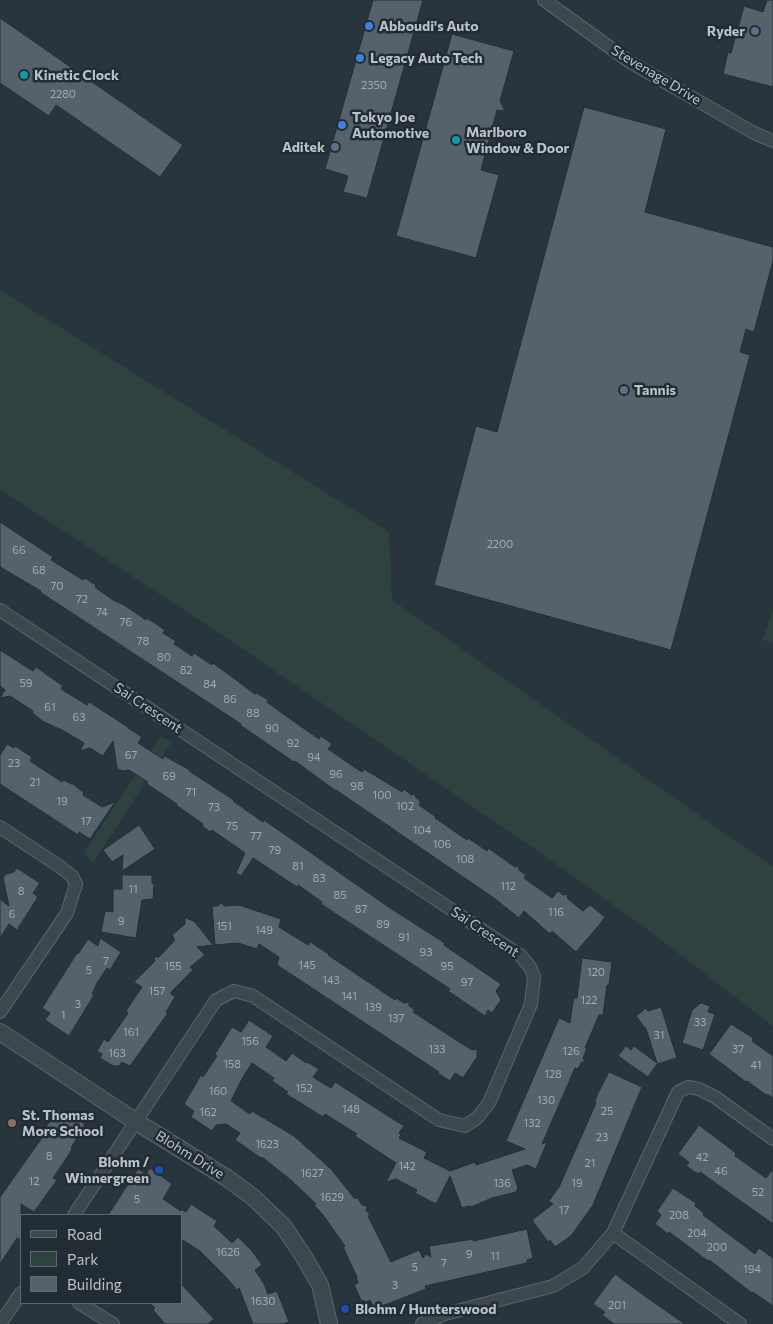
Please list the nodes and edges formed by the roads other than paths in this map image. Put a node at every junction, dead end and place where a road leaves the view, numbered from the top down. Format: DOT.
graph roads {
  1 [pos="544,0"];
  2 [pos="773,141"];
  3 [pos="0,610"];
  4 [pos="0,827"];
  5 [pos="0,1012"];
  6 [pos="0,1032"];
  7 [pos="135,1122"];
  8 [pos="773,1139"];
  9 [pos="75,1214"];
  10 [pos="613,1233"];
  11 [pos="20,1294"];
  12 [pos="81,1304"];
  13 [pos="0,1324"];
  14 [pos="113,1324"];
  15 [pos="329,1324"];
  16 [pos="422,1324"];
  17 [pos="740,1324"];
  1 -- 2 [label="street, Stevenage Drive"];
  3 -- 7 [label="street, Sai Crescent"];
  4 -- 5 [label="street"];
  6 -- 7 [label="street, Blohm Drive"];
  7 -- 9 [label="street"];
  7 -- 15 [label="street, Blohm Drive"];
  8 -- 10 [label="street"];
  10 -- 16 [label="street"];
  10 -- 17 [label="street"];
  11 -- 13 [label="street"];
  12 -- 14 [label="street"];
}
